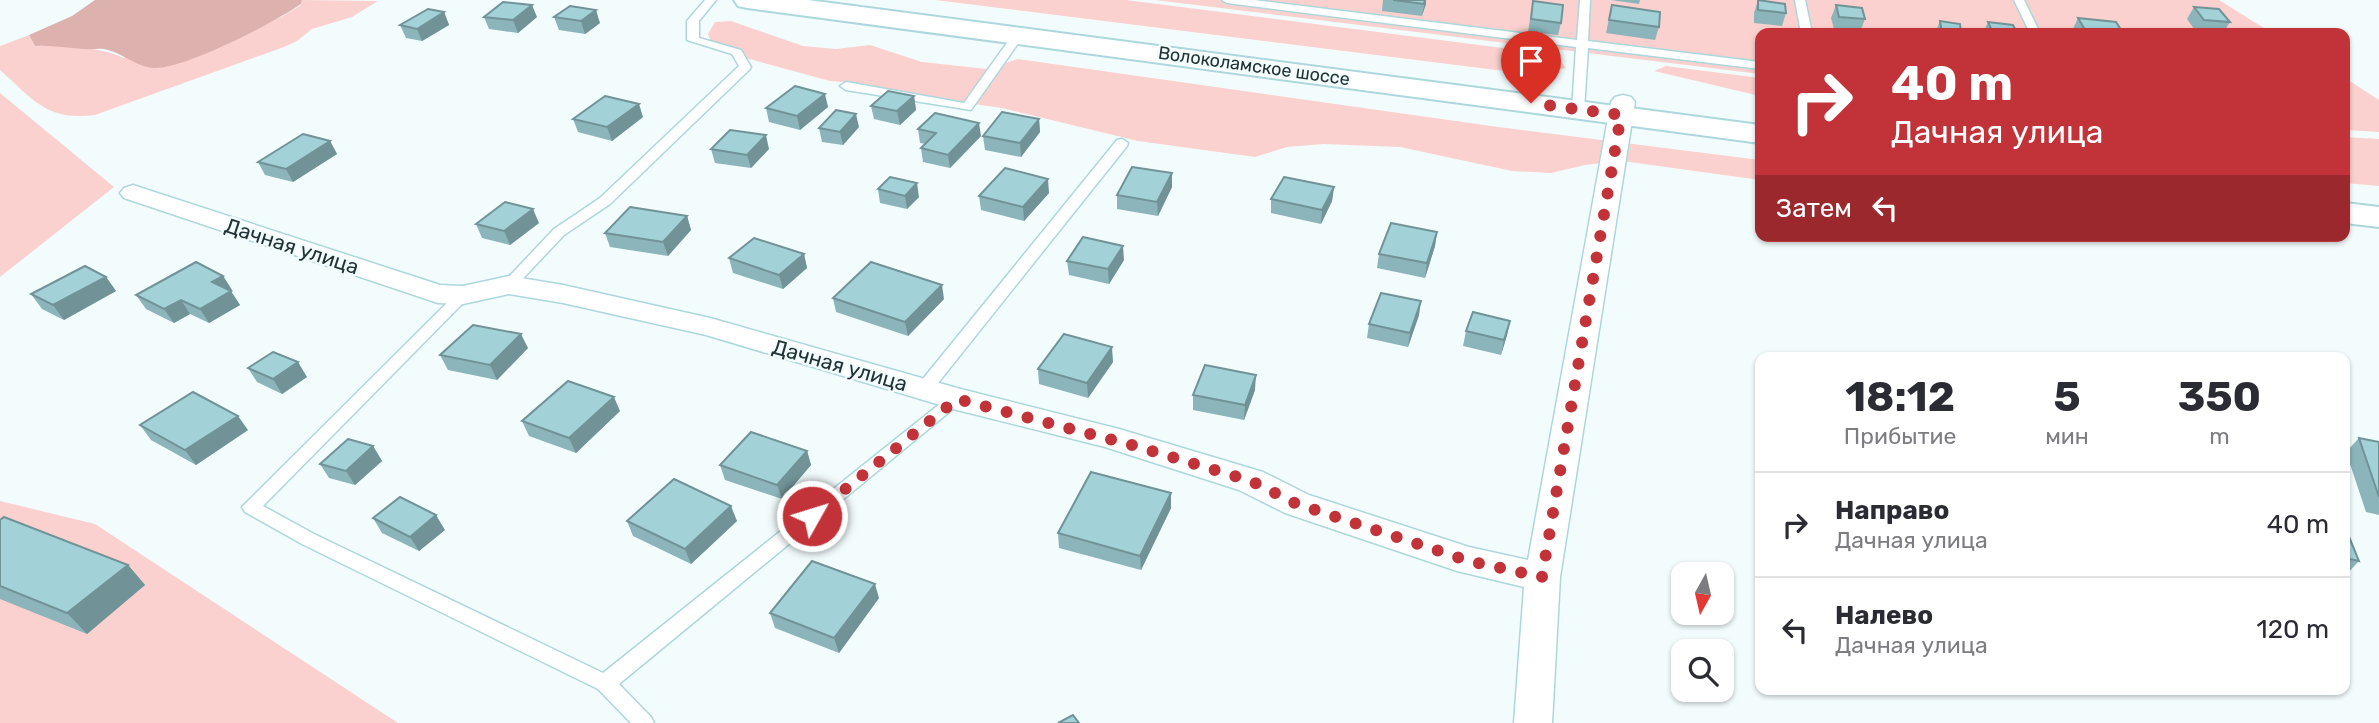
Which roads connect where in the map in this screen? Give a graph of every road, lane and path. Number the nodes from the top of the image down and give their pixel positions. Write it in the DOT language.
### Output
graph roads {
  1 [pos="711,0"];
  2 [pos="747,0"];
  3 [pos="829,0"];
  4 [pos="1227,0"];
  5 [pos="1360,0"];
  6 [pos="1585,0"];
  7 [pos="1800,0"];
  8 [pos="2019,0"];
  9 [pos="1354,15"];
  10 [pos="1806,28"];
  11 [pos="2033,28"];
  12 [pos="1018,35"];
  13 [pos="1582,44"];
  14 [pos="1755,65"];
  15 [pos="846,86"];
  16 [pos="1578,103"];
  17 [pos="1622,109"];
  18 [pos="1755,121"];
  19 [pos="1755,133"];
  20 [pos="1122,143"];
  21 [pos="133,193"];
  22 [pos="2350,199"];
  23 [pos="2379,202"];
  24 [pos="2350,214"];
  25 [pos="2379,218"];
  26 [pos="509,285"];
  27 [pos="463,295"];
  28 [pos="924,389"];
  29 [pos="957,399"];
  30 [pos="1542,577"];
  31 [pos="605,683"];
  32 [pos="644,723"];
  33 [pos="1533,723"];
  1 -- 26 [label="lane"];
  2 -- 12 [label="main road, Волоколамское шоссе"];
  3 -- 16 [label="main road, Волоколамское шоссе"];
  4 -- 9 [label="lane"];
  5 -- 9 [label="lane"];
  6 -- 13 [label="lane"];
  7 -- 10 [label="lane"];
  8 -- 11 [label="lane"];
  9 -- 13 [label="lane"];
  12 -- 15 [label="lane"];
  12 -- 16 [label="main road, Волоколамское шоссе"];
  13 -- 14 [label="lane"];
  13 -- 16 [label="lane"];
  16 -- 17 [label="main road, Волоколамское шоссе"];
  17 -- 18 [label="main road, Волоколамское шоссе"];
  17 -- 19 [label="main road, Волоколамское шоссе"];
  17 -- 30 [label="street"];
  20 -- 28 [label="lane"];
  21 -- 27 [label="street, Дачная улица"];
  22 -- 23 [label="main road"];
  24 -- 25 [label="main road"];
  26 -- 27 [label="street, Дачная улица"];
  26 -- 28 [label="street, Дачная улица"];
  27 -- 31 [label="lane"];
  28 -- 29 [label="street, Дачная улица"];
  29 -- 30 [label="street, Дачная улица"];
  29 -- 31 [label="lane"];
  30 -- 33 [label="street"];
  31 -- 32 [label="lane"];
}
